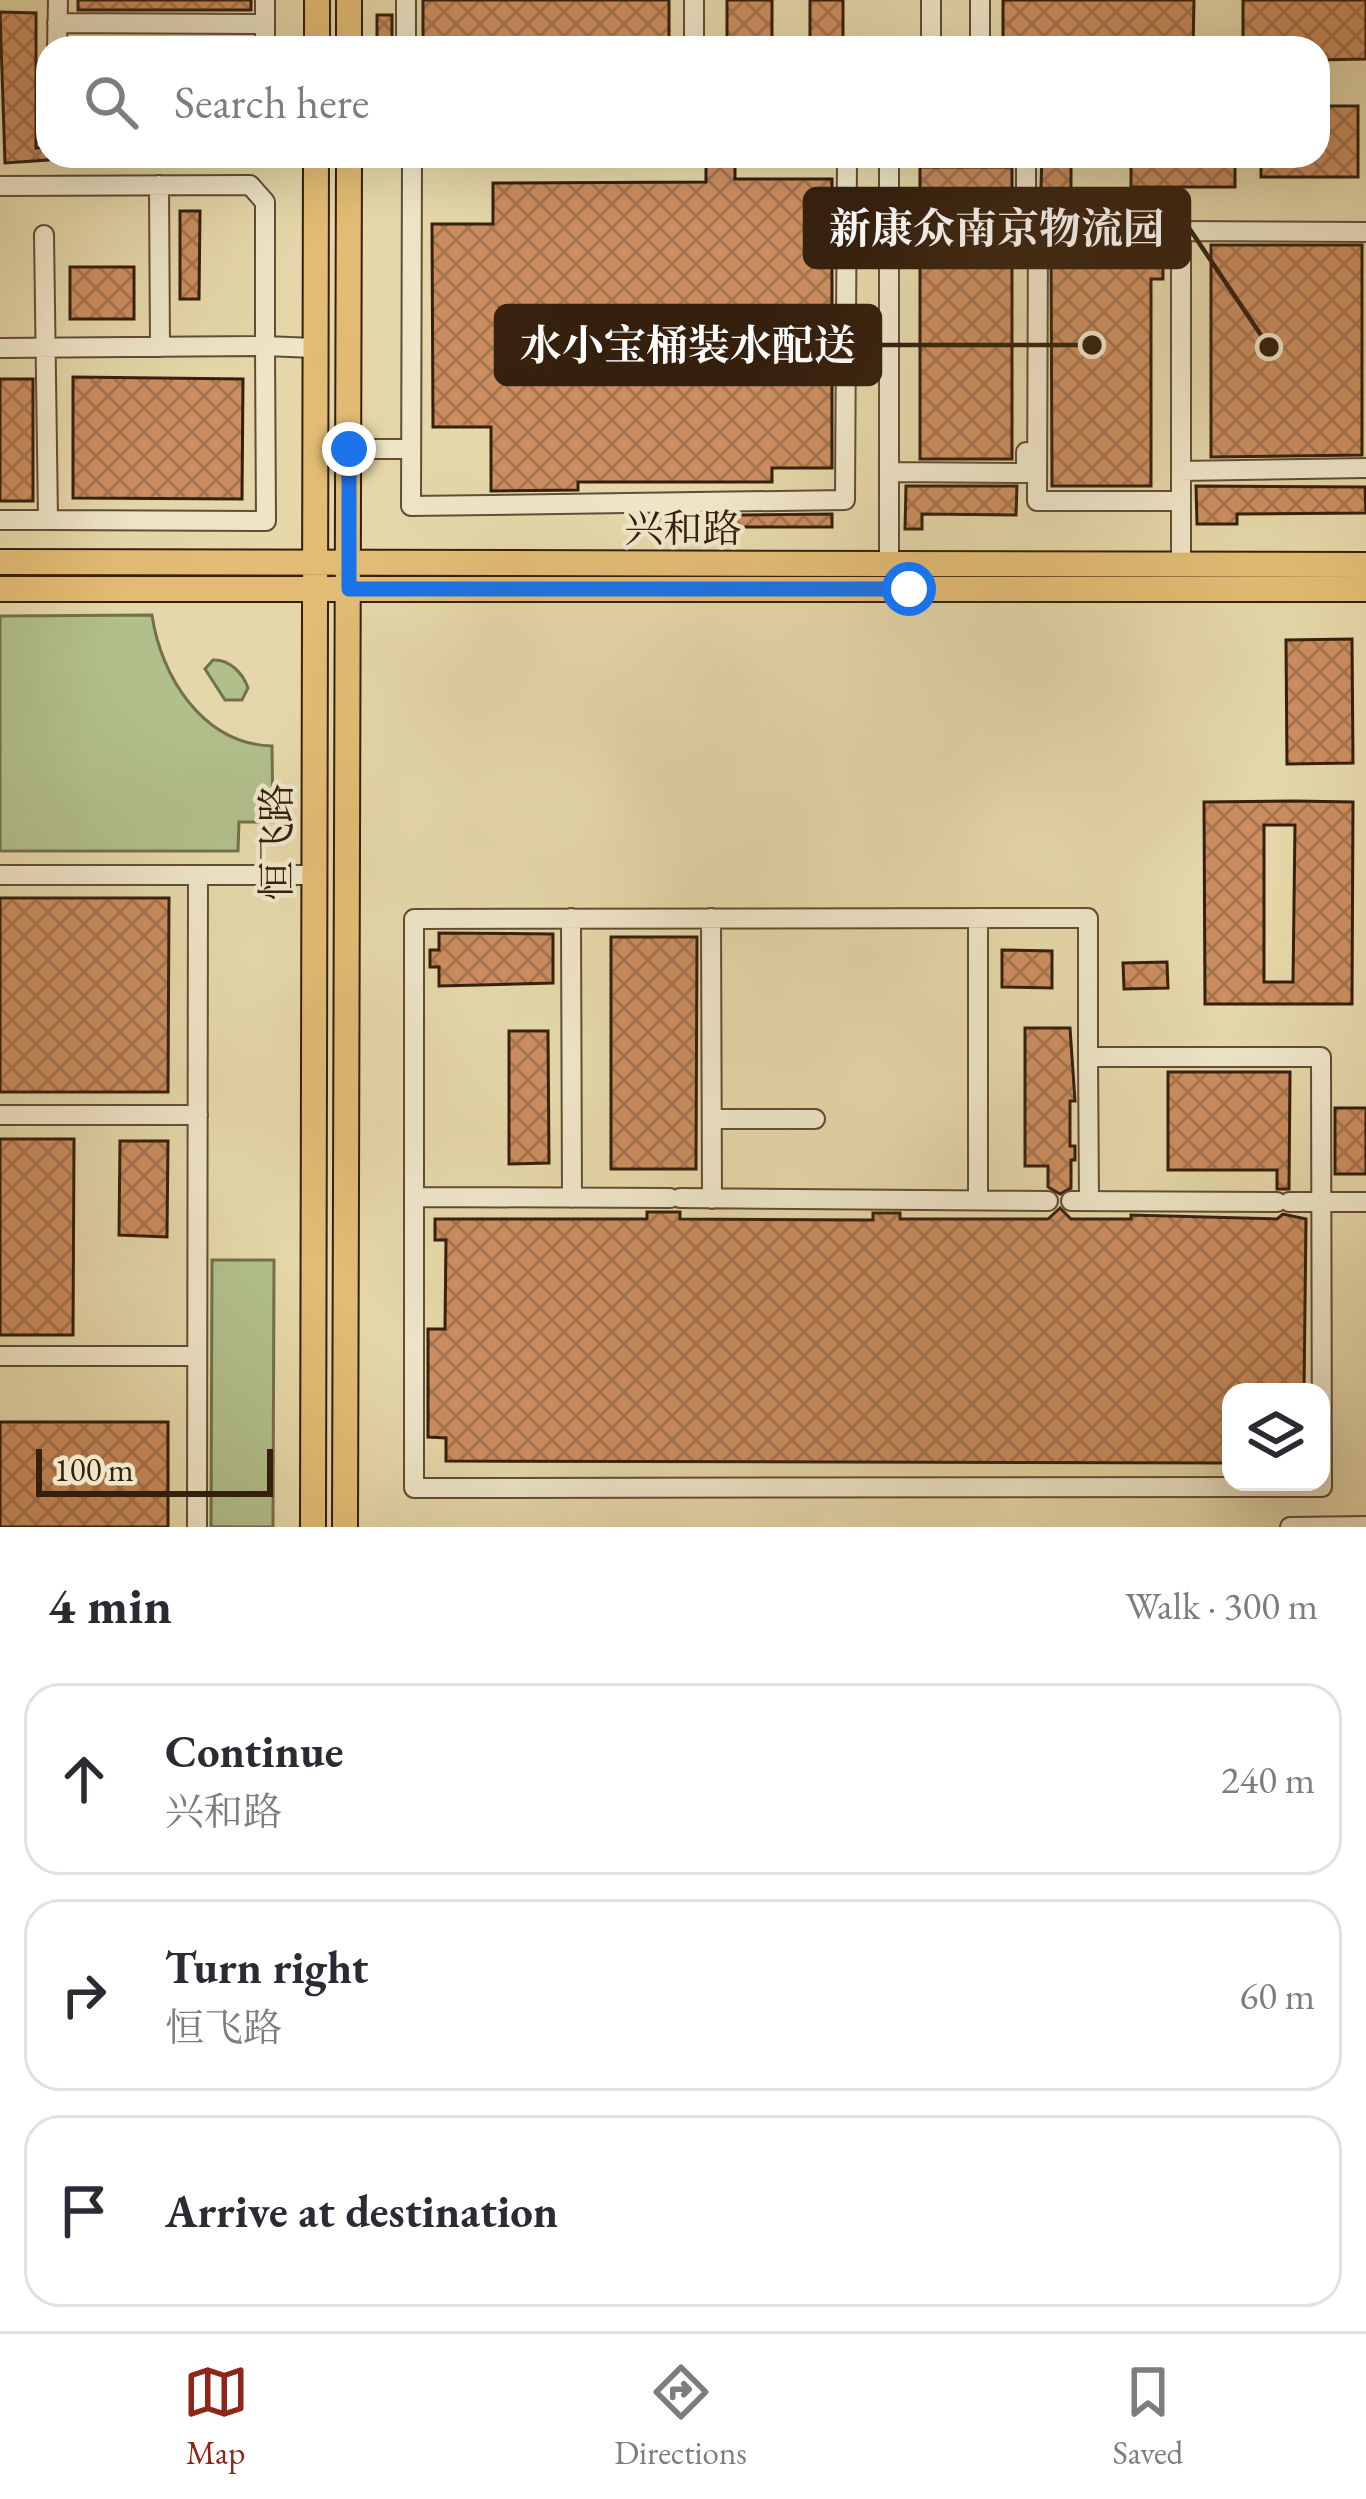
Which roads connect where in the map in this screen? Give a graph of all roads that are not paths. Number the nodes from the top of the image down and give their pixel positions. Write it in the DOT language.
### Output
graph roads {
  1 [pos="58,0"];
  2 [pos="266,0"];
  3 [pos="317,0"];
  4 [pos="349,0"];
  5 [pos="406,0"];
  6 [pos="694,0"];
  7 [pos="931,0"];
  8 [pos="980,0"];
  9 [pos="57,23"];
  10 [pos="266,24"];
  11 [pos="57,36"];
  12 [pos="266,36"];
  13 [pos="317,36"];
  14 [pos="349,36"];
  15 [pos="406,36"];
  16 [pos="694,36"];
  17 [pos="931,36"];
  18 [pos="980,36"];
  19 [pos="316,168"];
  20 [pos="349,168"];
  21 [pos="412,168"];
  22 [pos="847,168"];
  23 [pos="889,168"];
  24 [pos="1026,168"];
  25 [pos="159,185"];
  26 [pos="0,186"];
  27 [pos="1181,231"];
  28 [pos="1366,232"];
  29 [pos="44,235"];
  30 [pos="265,346"];
  31 [pos="45,347"];
  32 [pos="160,347"];
  33 [pos="0,348"];
  34 [pos="314,348"];
  35 [pos="349,449"];
  36 [pos="411,449"];
  37 [pos="1366,468"];
  38 [pos="1181,471"];
  39 [pos="889,472"];
  40 [pos="1181,501"];
  41 [pos="0,520"];
  42 [pos="47,520"];
  43 [pos="0,562"];
  44 [pos="889,564"];
  45 [pos="1181,565"];
  46 [pos="1366,565"];
  47 [pos="312,576"];
  48 [pos="349,576"];
  49 [pos="0,589"];
  50 [pos="1366,589"];
  51 [pos="312,874"];
  52 [pos="0,875"];
  53 [pos="198,875"];
  54 [pos="571,918"];
  55 [pos="711,918"];
  56 [pos="978,918"];
  57 [pos="1088,1057"];
  58 [pos="0,1115"];
  59 [pos="198,1115"];
  60 [pos="712,1119"];
  61 [pos="814,1119"];
  62 [pos="414,1197"];
  63 [pos="572,1198"];
  64 [pos="712,1199"];
  65 [pos="978,1200"];
  66 [pos="1048,1201"];
  67 [pos="1322,1202"];
  68 [pos="1366,1202"];
  69 [pos="197,1355"];
  70 [pos="0,1356"];
  71 [pos="1366,1526"];
  72 [pos="197,1527"];
  73 [pos="313,1527"];
  74 [pos="345,1527"];
  75 [pos="1290,1527"];
  1 -- 9 [label="street"];
  2 -- 10 [label="street"];
  3 -- 13 [label="main road"];
  4 -- 14 [label="main road"];
  5 -- 15 [label="street"];
  6 -- 16 [label="street"];
  7 -- 17 [label="street"];
  8 -- 18 [label="street"];
  9 -- 10 [label="street"];
  9 -- 11 [label="street"];
  10 -- 12 [label="street"];
  19 -- 34 [label="main road, 恒飞路"];
  20 -- 35 [label="main road, 恒飞路"];
  21 -- 36 [label="street"];
  22 -- 36 [label="street"];
  23 -- 39 [label="street"];
  24 -- 39 [label="street"];
  25 -- 26 [label="street"];
  25 -- 30 [label="street"];
  25 -- 32 [label="street"];
  27 -- 28 [label="street"];
  27 -- 38 [label="street"];
  27 -- 40 [label="street"];
  29 -- 31 [label="street"];
  30 -- 32 [label="street"];
  30 -- 34 [label="street"];
  30 -- 42 [label="street"];
  31 -- 32 [label="street"];
  31 -- 33 [label="street"];
  31 -- 42 [label="street"];
  34 -- 47 [label="main road, 恒飞路"];
  35 -- 36 [label="street"];
  35 -- 48 [label="main road, 恒飞路"];
  37 -- 38 [label="street"];
  38 -- 40 [label="street"];
  39 -- 44 [label="street"];
  40 -- 45 [label="street"];
  41 -- 42 [label="street"];
  43 -- 47 [label="main road, 兴和路"];
  44 -- 45 [label="main road, 兴和路"];
  44 -- 48 [label="main road, 兴和路"];
  45 -- 46 [label="main road, 兴和路"];
  47 -- 48 [label="main road, 兴和路"];
  47 -- 49 [label="main road, 兴和路"];
  47 -- 51 [label="main road, 恒飞路"];
  48 -- 50 [label="main road, 兴和路"];
  48 -- 74 [label="main road, 恒飞路"];
  51 -- 53 [label="street"];
  51 -- 73 [label="main road, 恒飞路"];
  52 -- 53 [label="street"];
  53 -- 59 [label="street"];
  54 -- 55 [label="street"];
  54 -- 62 [label="street"];
  54 -- 63 [label="street"];
  55 -- 56 [label="street"];
  55 -- 60 [label="street"];
  56 -- 57 [label="street"];
  56 -- 65 [label="street"];
  57 -- 67 [label="street"];
  57 -- 67 [label="street"];
  58 -- 59 [label="street"];
  59 -- 69 [label="street"];
  60 -- 61 [label="street"];
  60 -- 64 [label="street"];
  62 -- 63 [label="street"];
  62 -- 67 [label="street"];
  63 -- 64 [label="street"];
  64 -- 65 [label="street"];
  65 -- 66 [label="street"];
  67 -- 68 [label="street"];
  69 -- 70 [label="street"];
  69 -- 72 [label="street"];
  71 -- 75 [label="street"];
}
